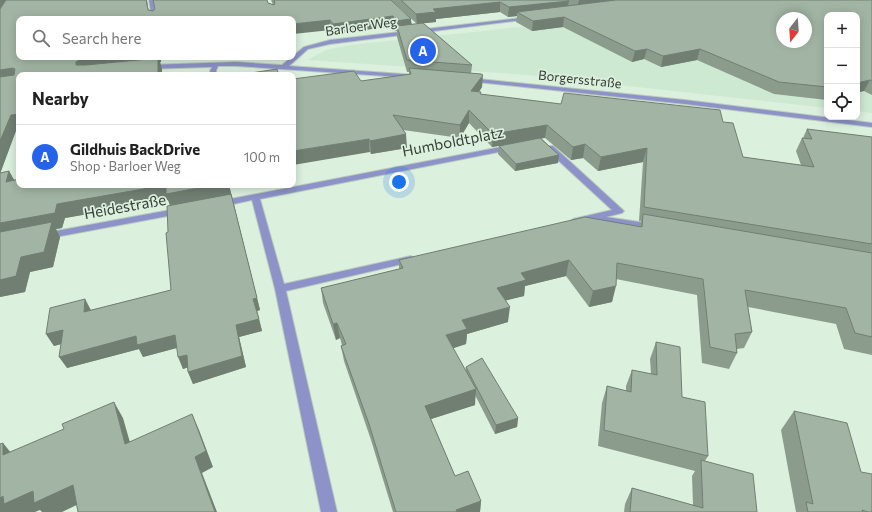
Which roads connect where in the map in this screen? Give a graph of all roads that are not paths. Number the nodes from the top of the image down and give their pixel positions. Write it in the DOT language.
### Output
graph roads {
  1 [pos="152,0"];
  2 [pos="158,0"];
  3 [pos="154,16"];
  4 [pos="532,17"];
  5 [pos="413,26"];
  6 [pos="418,30"];
  7 [pos="296,56"];
  8 [pos="155,60"];
  9 [pos="292,60"];
  10 [pos="216,64"];
  11 [pos="152,66"];
  12 [pos="284,67"];
  13 [pos="137,68"];
  14 [pos="213,72"];
  15 [pos="425,76"];
  16 [pos="464,80"];
  17 [pos="872,125"];
  18 [pos="542,141"];
  19 [pos="519,146"];
  20 [pos="255,197"];
  21 [pos="209,206"];
  22 [pos="193,209"];
  23 [pos="592,217"];
  24 [pos="569,222"];
  25 [pos="662,229"];
  26 [pos="39,237"];
  27 [pos="420,257"];
  28 [pos="280,289"];
  29 [pos="329,512"];
  1 -- 2 [label="street"];
  1 -- 3 [label="street"];
  4 -- 6 [label="street, Barloer Weg"];
  5 -- 6 [label="street"];
  6 -- 7 [label="street, Barloer Weg"];
  8 -- 11 [label="street"];
  9 -- 12 [label="street, Barloer Weg"];
  10 -- 11 [label="street"];
  10 -- 12 [label="street"];
  10 -- 14 [label="street"];
  11 -- 13 [label="street"];
  12 -- 15 [label="street"];
  16 -- 17 [label="street, Borgersstraße"];
  18 -- 23 [label="street"];
  19 -- 20 [label="street, Humboldtplatz"];
  20 -- 21 [label="street"];
  20 -- 28 [label="street"];
  22 -- 26 [label="street, Heidestraße"];
  23 -- 24 [label="street"];
  23 -- 25 [label="street"];
  27 -- 28 [label="street"];
  28 -- 29 [label="street"];
}
